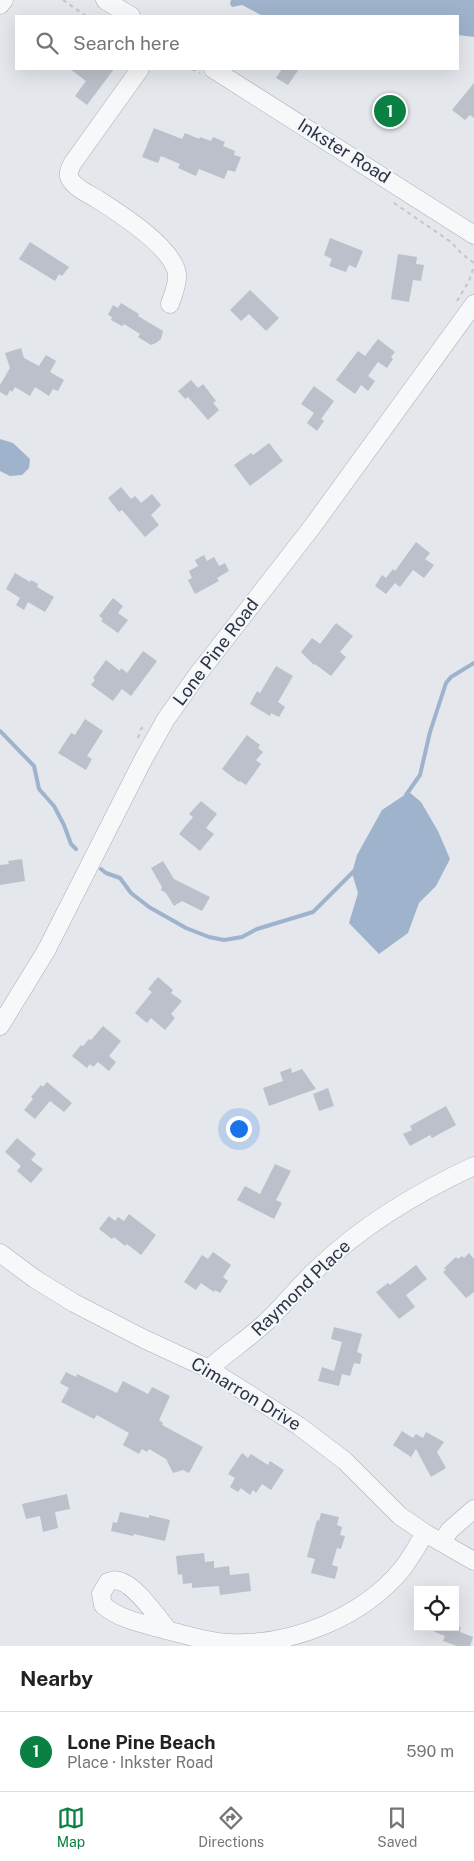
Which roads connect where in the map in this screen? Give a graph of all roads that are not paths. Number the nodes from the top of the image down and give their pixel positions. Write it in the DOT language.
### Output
graph roads {
  1 [pos="4,0"];
  2 [pos="105,0"];
  3 [pos="0,5"];
  4 [pos="128,15"];
  5 [pos="139,70"];
  6 [pos="216,70"];
  7 [pos="474,235"];
  8 [pos="170,304"];
  9 [pos="474,304"];
  10 [pos="1,1024"];
  11 [pos="474,1166"];
  12 [pos="0,1253"];
  13 [pos="209,1369"];
  14 [pos="474,1509"];
  15 [pos="425,1533"];
  16 [pos="442,1542"];
  17 [pos="474,1561"];
  18 [pos="168,1630"];
  1 -- 3 [label="street"];
  2 -- 4 [label="street"];
  5 -- 8 [label="street"];
  6 -- 7 [label="street, Inkster Road"];
  9 -- 10 [label="street, Lone Pine Road"];
  11 -- 13 [label="street, Raymond Place"];
  12 -- 13 [label="street, Cimarron Drive"];
  13 -- 15 [label="street, Cimarron Drive"];
  14 -- 16 [label="street"];
  15 -- 16 [label="street, Cimarron Drive"];
  15 -- 18 [label="street"];
  16 -- 17 [label="street, Cimarron Drive"];
}
